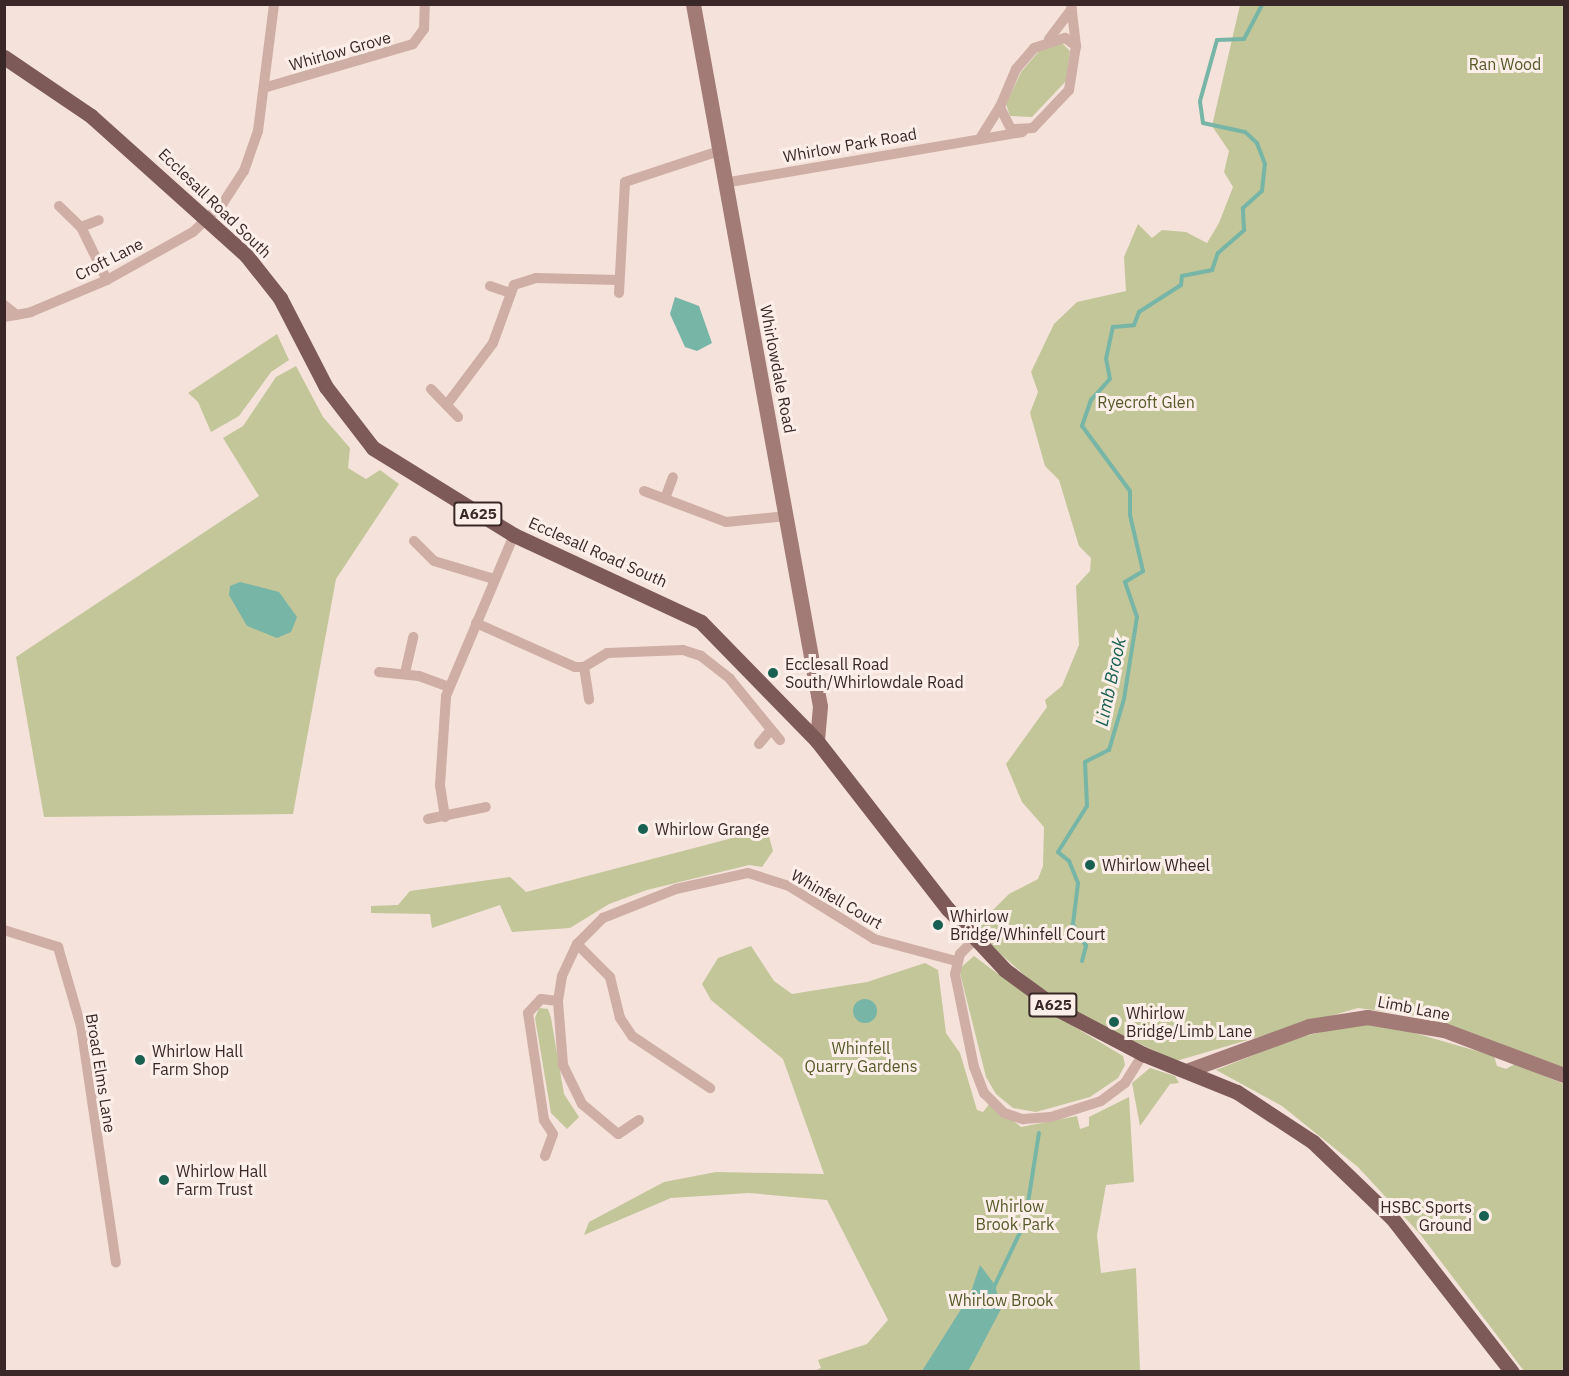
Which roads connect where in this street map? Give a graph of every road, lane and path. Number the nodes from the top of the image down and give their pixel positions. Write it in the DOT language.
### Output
graph roads {
  1 [pos="274,4"];
  2 [pos="425,4"];
  3 [pos="693,4"];
  4 [pos="1072,7"];
  5 [pos="1049,39"];
  6 [pos="1076,46"];
  7 [pos="4,57"];
  8 [pos="267,87"];
  9 [pos="1000,107"];
  10 [pos="1023,132"];
  11 [pos="981,137"];
  12 [pos="719,151"];
  13 [pos="724,183"];
  14 [pos="59,206"];
  15 [pos="208,218"];
  16 [pos="99,220"];
  17 [pos="81,227"];
  18 [pos="107,280"];
  19 [pos="619,280"];
  20 [pos="490,286"];
  21 [pos="507,292"];
  22 [pos="619,293"];
  23 [pos="4,305"];
  24 [pos="17,315"];
  25 [pos="4,317"];
  26 [pos="431,389"];
  27 [pos="448,403"];
  28 [pos="458,417"];
  29 [pos="673,477"];
  30 [pos="644,491"];
  31 [pos="666,496"];
  32 [pos="787,516"];
  33 [pos="514,535"];
  34 [pos="414,541"];
  35 [pos="495,579"];
  36 [pos="476,623"];
  37 [pos="413,637"];
  38 [pos="584,667"];
  39 [pos="379,672"];
  40 [pos="405,673"];
  41 [pos="449,687"];
  42 [pos="589,700"];
  43 [pos="769,732"];
  44 [pos="780,740"];
  45 [pos="817,741"];
  46 [pos="759,744"];
  47 [pos="486,807"];
  48 [pos="445,817"];
  49 [pos="428,819"];
  50 [pos="4,930"];
  51 [pos="974,940"];
  52 [pos="577,944"];
  53 [pos="956,961"];
  54 [pos="558,1001"];
  55 [pos="1143,1054"];
  56 [pos="1186,1071"];
  57 [pos="1564,1075"];
  58 [pos="710,1088"];
  59 [pos="639,1120"];
  60 [pos="545,1156"];
  61 [pos="116,1262"];
  62 [pos="1512,1371"];
  1 -- 8 [label="street, Croft Lane"];
  2 -- 8 [label="street, Whirlow Grove"];
  3 -- 12 [label="main road, Whirlowdale Road"];
  4 -- 5 [label="street, Whirlow Park Road"];
  4 -- 6 [label="street, Whirlow Park Road"];
  5 -- 6 [label="street"];
  5 -- 9 [label="street, Whirlow Park Road"];
  6 -- 10 [label="street, Whirlow Park Road"];
  7 -- 15 [label="main road, Ecclesall Road South / A625"];
  8 -- 15 [label="street, Croft Lane"];
  9 -- 10 [label="street"];
  9 -- 11 [label="street, Whirlow Park Road"];
  10 -- 11 [label="street, Whirlow Park Road"];
  11 -- 13 [label="street, Whirlow Park Road"];
  12 -- 13 [label="main road, Whirlowdale Road"];
  12 -- 19 [label="street"];
  13 -- 32 [label="main road, Whirlowdale Road"];
  14 -- 17 [label="street"];
  15 -- 18 [label="street, Croft Lane"];
  15 -- 33 [label="main road, Ecclesall Road South / A625"];
  16 -- 17 [label="street"];
  17 -- 18 [label="street"];
  18 -- 24 [label="street, Croft Lane"];
  19 -- 21 [label="street"];
  19 -- 22 [label="street"];
  20 -- 21 [label="street"];
  21 -- 27 [label="street"];
  23 -- 24 [label="street"];
  24 -- 25 [label="street, Croft Lane"];
  26 -- 27 [label="street"];
  27 -- 28 [label="street"];
  29 -- 31 [label="street"];
  30 -- 31 [label="street"];
  31 -- 32 [label="street"];
  32 -- 45 [label="main road, Whirlowdale Road"];
  33 -- 35 [label="street"];
  33 -- 45 [label="main road, Ecclesall Road South / A625"];
  34 -- 35 [label="street"];
  35 -- 36 [label="street"];
  36 -- 38 [label="street"];
  36 -- 41 [label="street"];
  37 -- 40 [label="street"];
  38 -- 42 [label="street"];
  38 -- 43 [label="street"];
  39 -- 40 [label="street"];
  40 -- 41 [label="street"];
  41 -- 48 [label="street"];
  43 -- 44 [label="street"];
  43 -- 46 [label="street"];
  45 -- 51 [label="main road, Ecclesall Road South / A625"];
  47 -- 48 [label="street"];
  48 -- 49 [label="street"];
  50 -- 61 [label="street, Broad Elms Lane"];
  51 -- 53 [label="street"];
  51 -- 55 [label="main road, Ecclesall Road South / A625"];
  52 -- 53 [label="street, Whinfell Court"];
  52 -- 54 [label="street, Whinfell Court"];
  52 -- 58 [label="street"];
  53 -- 55 [label="street"];
  54 -- 59 [label="street, Whinfell Court"];
  54 -- 60 [label="street"];
  55 -- 56 [label="main road, Ecclesall Road South / A625"];
  56 -- 57 [label="main road, Limb Lane"];
  56 -- 62 [label="main road, A625"];
}
